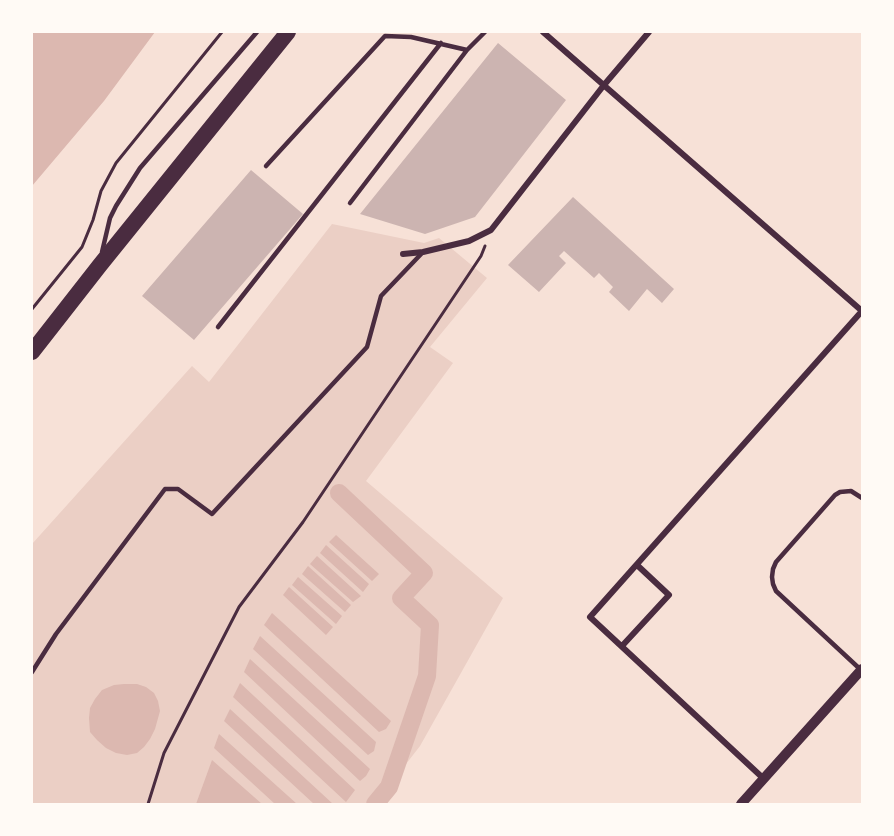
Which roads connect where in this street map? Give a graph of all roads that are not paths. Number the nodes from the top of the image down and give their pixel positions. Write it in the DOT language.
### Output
graph roads {
  1 [pos="257,32"];
  2 [pos="288,32"];
  3 [pos="485,32"];
  4 [pos="543,32"];
  5 [pos="649,32"];
  6 [pos="441,43"];
  7 [pos="466,50"];
  8 [pos="604,85"];
  9 [pos="266,166"];
  10 [pos="350,203"];
  11 [pos="423,252"];
  12 [pos="403,254"];
  13 [pos="100,265"];
  14 [pos="862,311"];
  15 [pos="218,327"];
  16 [pos="32,352"];
  17 [pos="862,498"];
  18 [pos="637,565"];
  19 [pos="622,646"];
  20 [pos="862,669"];
  21 [pos="32,672"];
  22 [pos="764,779"];
  23 [pos="741,804"];
  1 -- 13 [label="lane"];
  2 -- 13 [label="highway"];
  3 -- 7 [label="lane"];
  4 -- 8 [label="street"];
  5 -- 8 [label="street"];
  6 -- 7 [label="lane"];
  6 -- 9 [label="lane"];
  6 -- 15 [label="lane"];
  7 -- 10 [label="lane"];
  8 -- 11 [label="street"];
  8 -- 14 [label="street"];
  11 -- 12 [label="street"];
  11 -- 21 [label="lane"];
  13 -- 16 [label="highway"];
  14 -- 18 [label="street"];
  17 -- 20 [label="lane"];
  18 -- 19 [label="street"];
  18 -- 19 [label="street"];
  19 -- 22 [label="street"];
  20 -- 22 [label="street"];
  22 -- 23 [label="street"];
}
